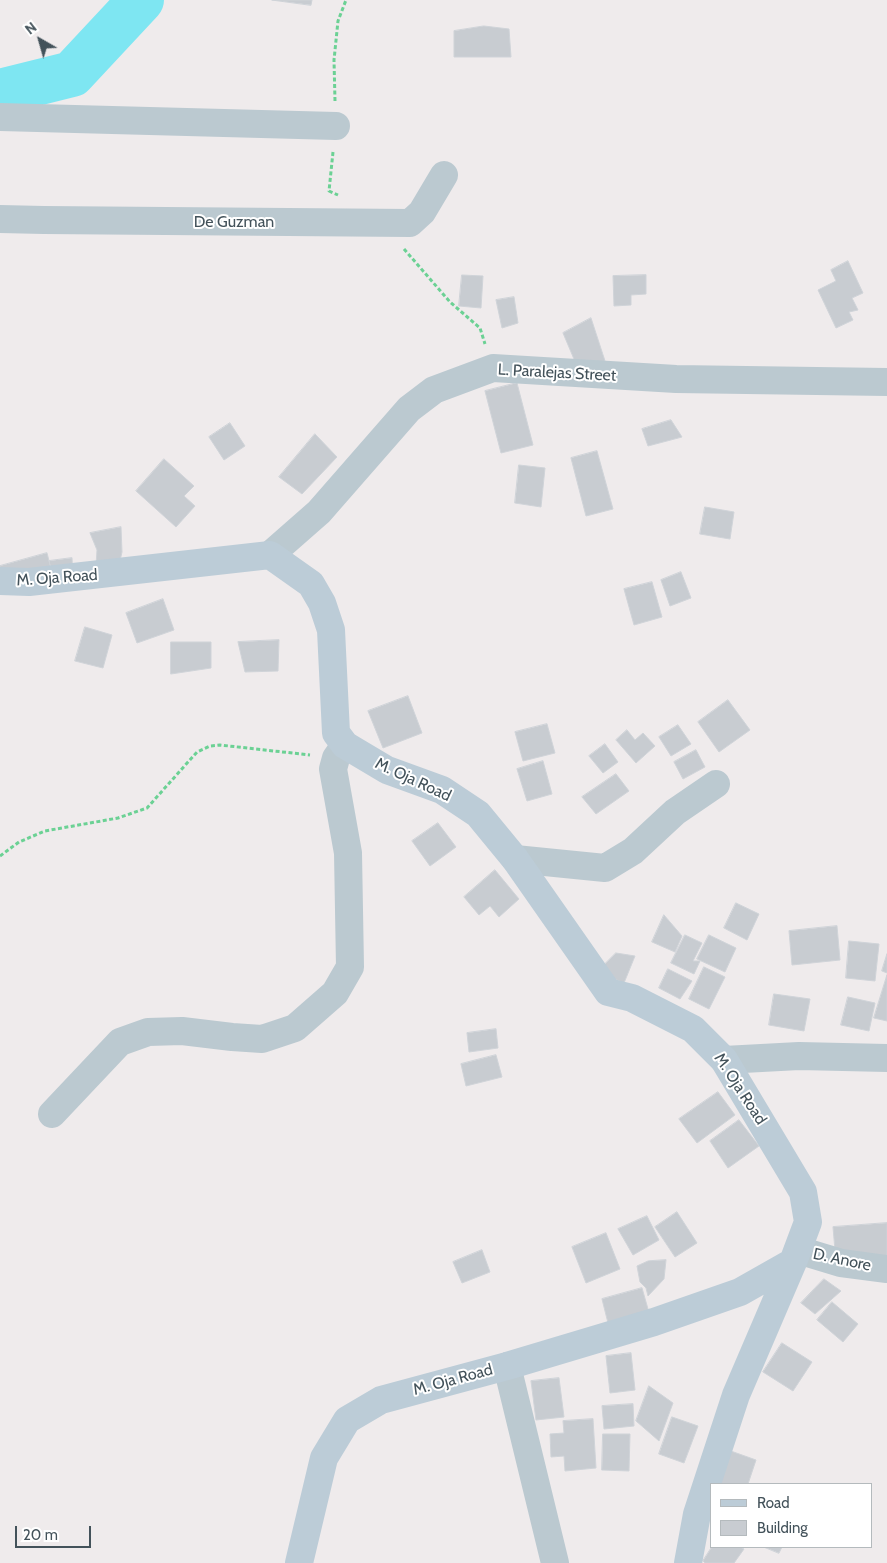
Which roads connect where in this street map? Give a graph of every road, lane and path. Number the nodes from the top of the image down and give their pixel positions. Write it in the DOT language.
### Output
graph roads {
  1 [pos="0,117"];
  2 [pos="336,126"];
  3 [pos="444,175"];
  4 [pos="0,219"];
  5 [pos="887,382"];
  6 [pos="270,555"];
  7 [pos="0,582"];
  8 [pos="345,745"];
  9 [pos="716,784"];
  10 [pos="0,856"];
  11 [pos="514,860"];
  12 [pos="887,1058"];
  13 [pos="724,1060"];
  14 [pos="52,1114"];
  15 [pos="796,1256"];
  16 [pos="887,1269"];
  17 [pos="507,1366"];
  18 [pos="299,1563"];
  19 [pos="555,1563"];
  20 [pos="688,1563"];
  1 -- 2 [label="street"];
  3 -- 4 [label="street, De Guzman"];
  5 -- 6 [label="street, L. Paralejas Street"];
  6 -- 7 [label="street, M. Oja Road"];
  6 -- 8 [label="street"];
  8 -- 10 [label="path"];
  8 -- 11 [label="street, M. Oja Road"];
  8 -- 14 [label="street"];
  9 -- 11 [label="street"];
  11 -- 13 [label="street, M. Oja Road"];
  12 -- 13 [label="street"];
  13 -- 15 [label="street, M. Oja Road"];
  15 -- 16 [label="street, D. Anore"];
  15 -- 17 [label="street, M. Oja Road"];
  15 -- 20 [label="street"];
  17 -- 18 [label="street, M. Oja Road"];
  17 -- 19 [label="street"];
}
